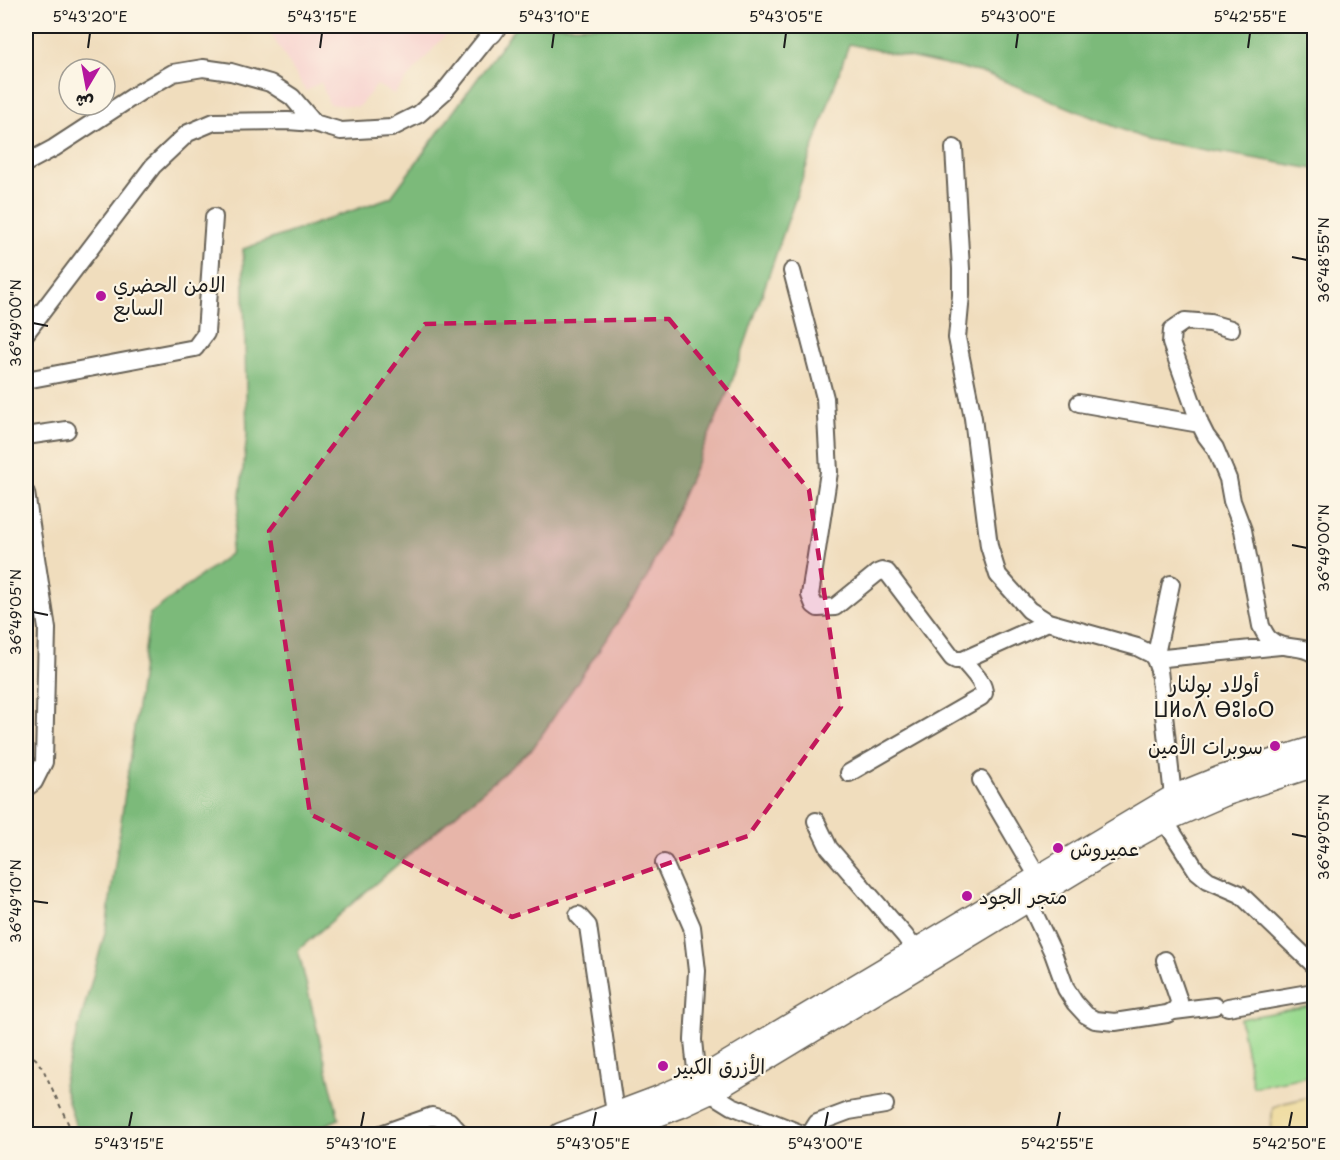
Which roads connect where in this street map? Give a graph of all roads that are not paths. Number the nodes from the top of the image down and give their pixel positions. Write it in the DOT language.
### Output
graph roads {
  1 [pos="490,28"];
  2 [pos="314,123"];
  3 [pos="954,148"];
  4 [pos="26,163"];
  5 [pos="214,217"];
  6 [pos="792,271"];
  7 [pos="1231,329"];
  8 [pos="26,333"];
  9 [pos="26,380"];
  10 [pos="1079,403"];
  11 [pos="1200,424"];
  12 [pos="67,430"];
  13 [pos="26,436"];
  14 [pos="26,493"];
  15 [pos="1171,584"];
  16 [pos="1048,622"];
  17 [pos="1280,646"];
  18 [pos="1314,654"];
  19 [pos="1155,659"];
  20 [pos="963,660"];
  21 [pos="1314,747"];
  22 [pos="1314,766"];
  23 [pos="849,773"];
  24 [pos="981,780"];
  25 [pos="26,788"];
  26 [pos="1173,796"];
  27 [pos="816,821"];
  28 [pos="1165,821"];
  29 [pos="664,863"];
  30 [pos="1038,877"];
  31 [pos="1028,900"];
  32 [pos="578,915"];
  33 [pos="915,950"];
  34 [pos="1165,960"];
  35 [pos="1314,965"];
  36 [pos="1314,992"];
  37 [pos="1174,1011"];
  38 [pos="704,1086"];
  39 [pos="885,1105"];
  40 [pos="615,1113"];
  41 [pos="381,1134"];
  42 [pos="461,1134"];
  43 [pos="560,1134"];
  44 [pos="609,1134"];
  45 [pos="802,1134"];
  46 [pos="810,1134"];
  1 -- 2 [label="street"];
  2 -- 4 [label="street"];
  2 -- 8 [label="street"];
  3 -- 16 [label="street"];
  5 -- 9 [label="street"];
  6 -- 20 [label="street"];
  7 -- 11 [label="street"];
  10 -- 11 [label="street"];
  11 -- 17 [label="street"];
  12 -- 13 [label="street"];
  14 -- 25 [label="street"];
  15 -- 19 [label="street"];
  16 -- 19 [label="street"];
  16 -- 20 [label="street"];
  17 -- 18 [label="street"];
  17 -- 19 [label="street"];
  19 -- 26 [label="street"];
  20 -- 23 [label="street"];
  21 -- 26 [label="main road"];
  22 -- 28 [label="main road"];
  24 -- 30 [label="street"];
  26 -- 30 [label="main road"];
  27 -- 33 [label="street"];
  28 -- 31 [label="main road"];
  28 -- 35 [label="street"];
  29 -- 38 [label="street"];
  30 -- 33 [label="main road"];
  31 -- 37 [label="street"];
  31 -- 38 [label="main road"];
  32 -- 40 [label="street"];
  33 -- 38 [label="main road"];
  34 -- 37 [label="street"];
  36 -- 37 [label="street"];
  38 -- 40 [label="main road"];
  38 -- 44 [label="main road"];
  38 -- 45 [label="street"];
  39 -- 46 [label="street"];
  40 -- 43 [label="main road"];
  41 -- 42 [label="street"];
}
